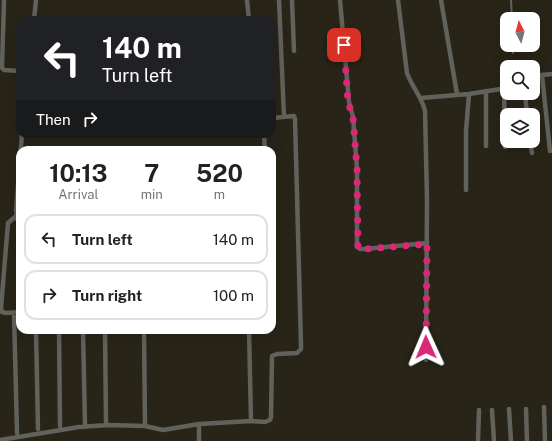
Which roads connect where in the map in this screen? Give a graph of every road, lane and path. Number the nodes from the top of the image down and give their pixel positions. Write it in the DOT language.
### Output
graph roads {
  1 [pos="4,0"];
  2 [pos="36,0"];
  3 [pos="248,0"];
  4 [pos="279,0"];
  5 [pos="292,0"];
  6 [pos="340,0"];
  7 [pos="398,0"];
  8 [pos="441,0"];
  9 [pos="511,0"];
  10 [pos="512,12"];
  11 [pos="34,16"];
  12 [pos="249,16"];
  13 [pos="294,52"];
  14 [pos="16,71"];
  15 [pos="552,74"];
  16 [pos="542,75"];
  17 [pos="500,89"];
  18 [pos="486,91"];
  19 [pos="457,94"];
  20 [pos="469,94"];
  21 [pos="421,98"];
  22 [pos="284,117"];
  23 [pos="276,118"];
  24 [pos="486,146"];
  25 [pos="531,148"];
  26 [pos="550,151"];
  27 [pos="532,153"];
  28 [pos="466,190"];
  29 [pos="16,216"];
  30 [pos="427,244"];
  31 [pos="14,312"];
  32 [pos="36,334"];
  33 [pos="59,334"];
  34 [pos="83,334"];
  35 [pos="105,334"];
  36 [pos="144,334"];
  37 [pos="249,334"];
  38 [pos="426,360"];
  39 [pos="544,407"];
  40 [pos="509,409"];
  41 [pos="526,409"];
  42 [pos="479,410"];
  43 [pos="492,410"];
  44 [pos="251,421"];
  45 [pos="106,422"];
  46 [pos="199,424"];
  47 [pos="85,425"];
  48 [pos="60,426"];
  49 [pos="145,426"];
  50 [pos="38,429"];
  51 [pos="17,433"];
  52 [pos="0,440"];
  53 [pos="199,441"];
  54 [pos="478,441"];
  55 [pos="494,441"];
  56 [pos="511,441"];
  57 [pos="527,441"];
  58 [pos="545,441"];
  1 -- 14 [label="street"];
  2 -- 11 [label="street"];
  3 -- 12 [label="street"];
  4 -- 22 [label="street"];
  5 -- 13 [label="street"];
  6 -- 30 [label="street"];
  7 -- 21 [label="street"];
  8 -- 19 [label="street"];
  9 -- 10 [label="lane"];
  15 -- 16 [label="street"];
  16 -- 26 [label="street"];
  17 -- 18 [label="street"];
  18 -- 20 [label="street"];
  18 -- 24 [label="street"];
  19 -- 20 [label="street"];
  19 -- 21 [label="street"];
  20 -- 28 [label="street"];
  21 -- 30 [label="street"];
  22 -- 23 [label="street"];
  22 -- 44 [label="street"];
  25 -- 27 [label="street"];
  29 -- 31 [label="street"];
  30 -- 38 [label="street"];
  31 -- 51 [label="street"];
  32 -- 50 [label="street"];
  33 -- 48 [label="street"];
  34 -- 47 [label="street"];
  35 -- 45 [label="street"];
  36 -- 49 [label="street"];
  37 -- 44 [label="street"];
  39 -- 58 [label="street"];
  40 -- 56 [label="street"];
  41 -- 57 [label="street"];
  42 -- 54 [label="street"];
  43 -- 55 [label="street"];
  44 -- 46 [label="street"];
  46 -- 49 [label="street"];
  46 -- 53 [label="street"];
  49 -- 52 [label="street"];
}
